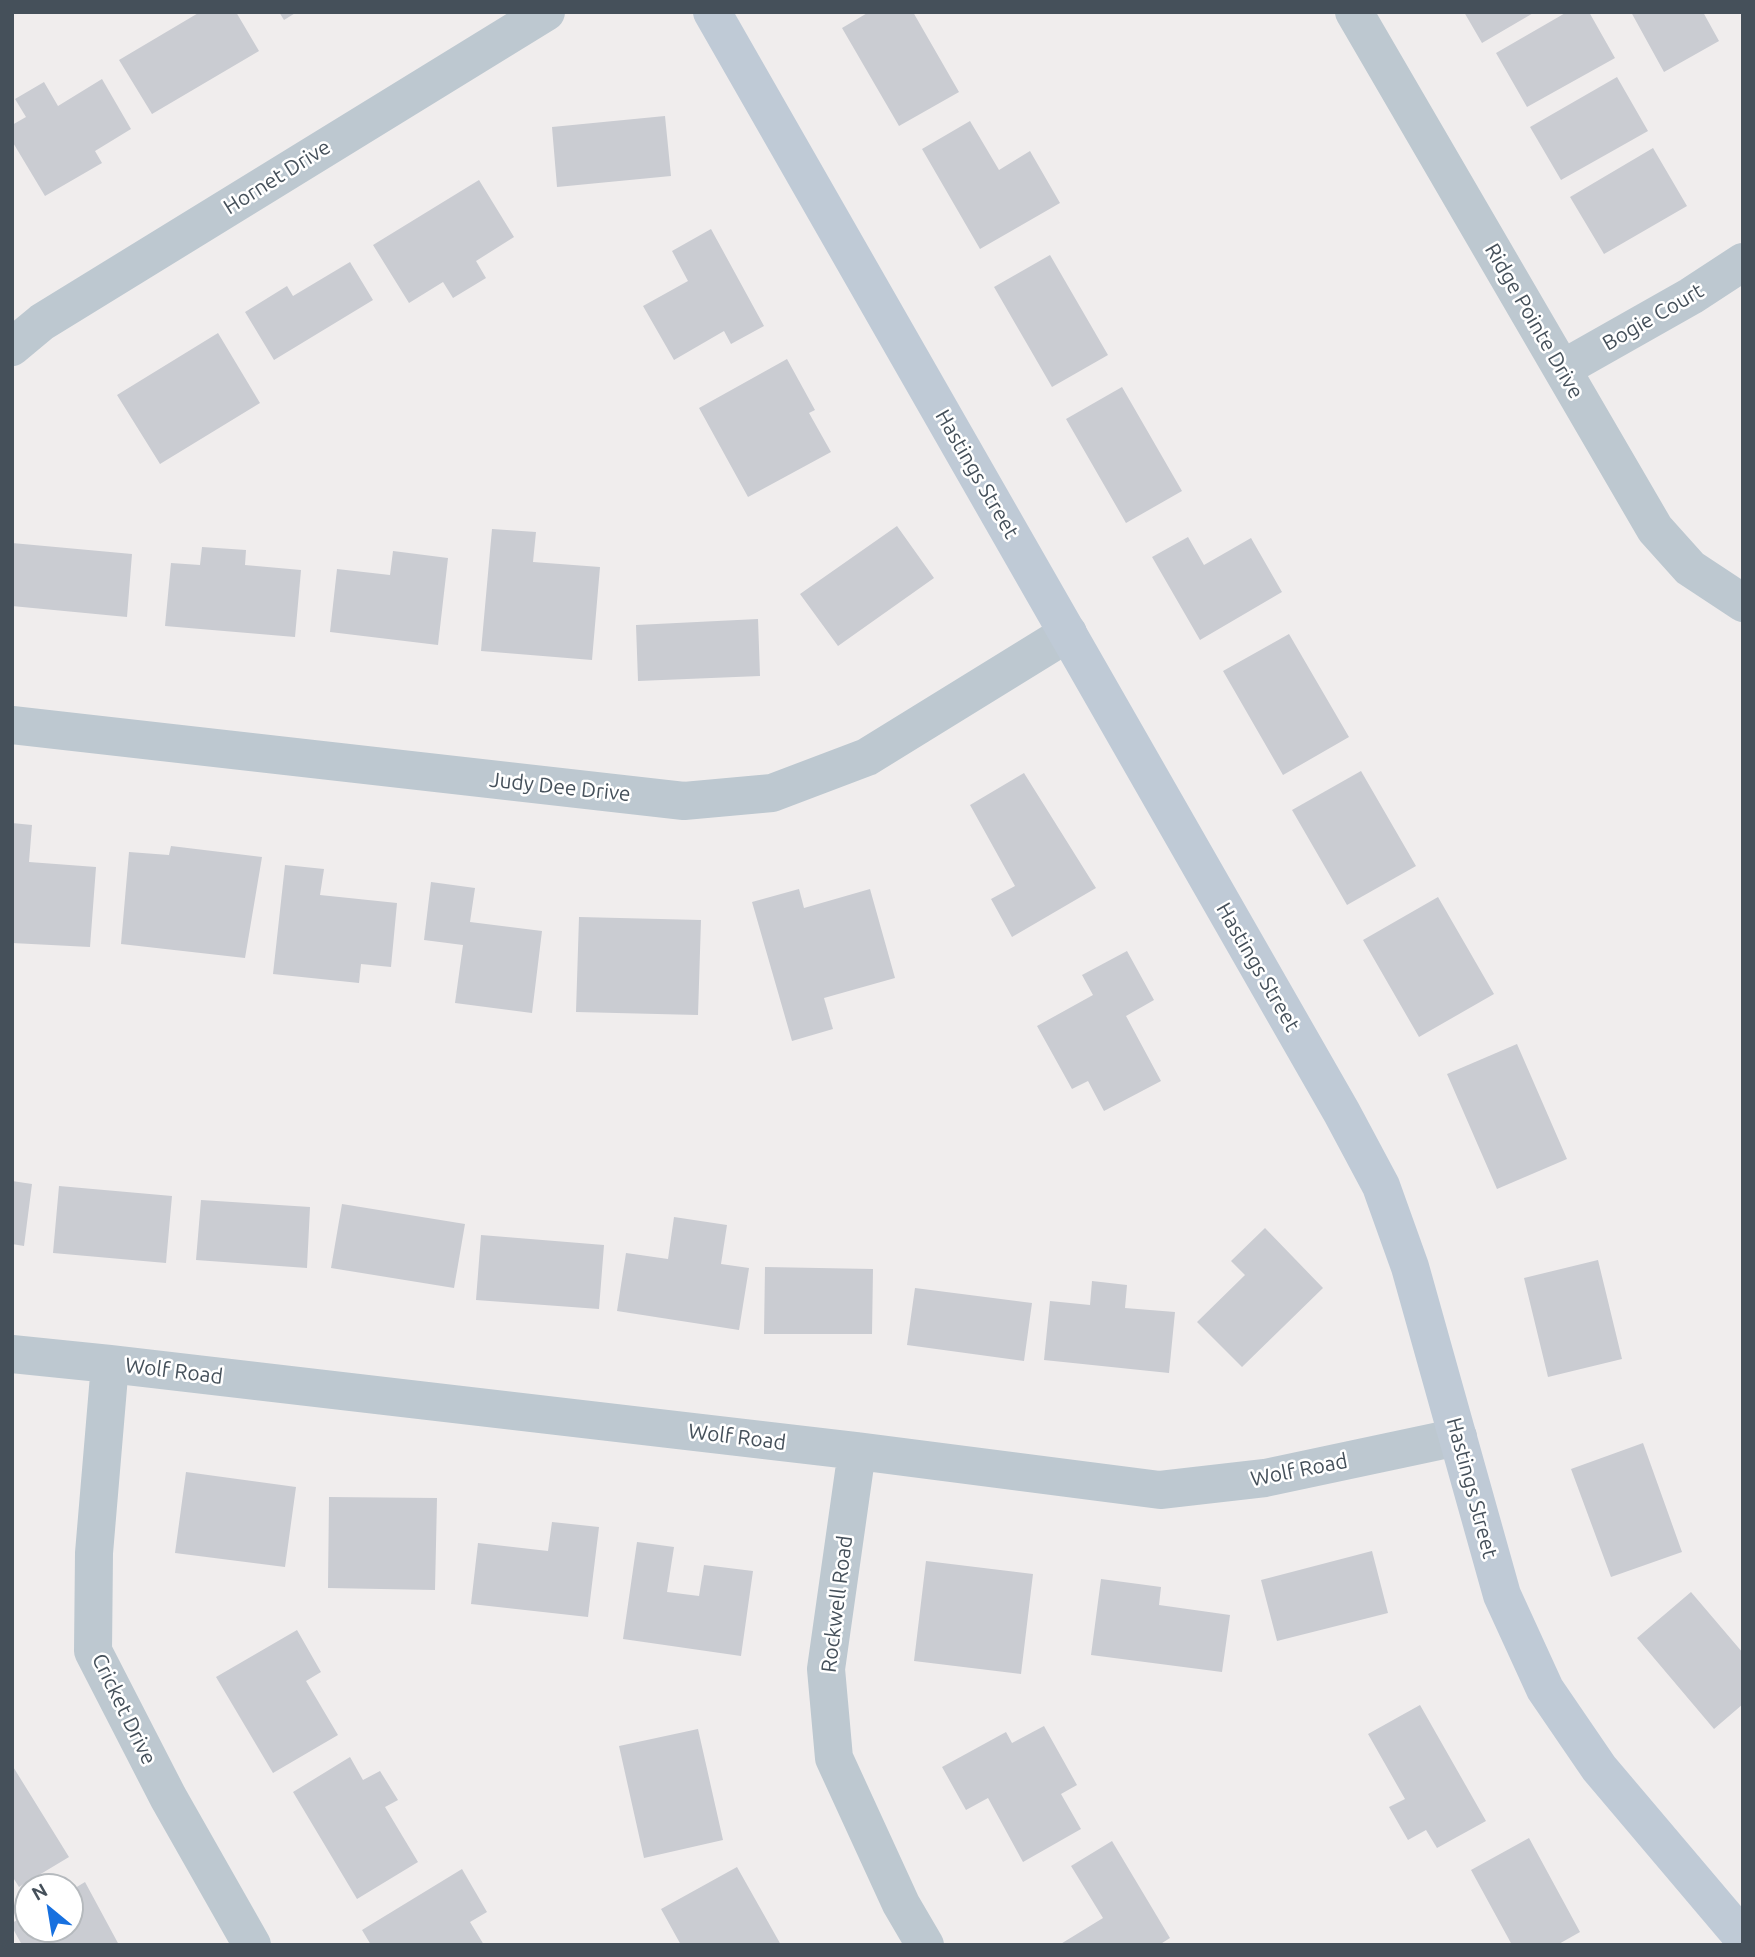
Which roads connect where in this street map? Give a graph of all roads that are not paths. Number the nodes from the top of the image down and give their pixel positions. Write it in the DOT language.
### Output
graph roads {
  1 [pos="546,12"];
  2 [pos="712,12"];
  3 [pos="1354,12"];
  4 [pos="1743,262"];
  5 [pos="12,346"];
  6 [pos="1562,369"];
  7 [pos="1743,603"];
  8 [pos="1068,633"];
  9 [pos="12,725"];
  10 [pos="12,1354"];
  11 [pos="110,1364"];
  12 [pos="1458,1437"];
  13 [pos="856,1451"];
  14 [pos="1743,1938"];
  15 [pos="252,1945"];
  16 [pos="926,1945"];
  1 -- 5 [label="street, Hornet Drive"];
  2 -- 8 [label="street, Hastings Street"];
  3 -- 6 [label="street, Ridge Pointe Drive"];
  4 -- 6 [label="street, Bogie Court"];
  6 -- 7 [label="street, Ridge Pointe Drive"];
  8 -- 9 [label="street, Judy Dee Drive"];
  8 -- 12 [label="street, Hastings Street"];
  10 -- 11 [label="street, Wolf Road"];
  11 -- 13 [label="street, Wolf Road"];
  11 -- 15 [label="street, Cricket Drive"];
  12 -- 13 [label="street, Wolf Road"];
  12 -- 14 [label="street, Hastings Street"];
  13 -- 16 [label="street, Rockwell Road"];
}
